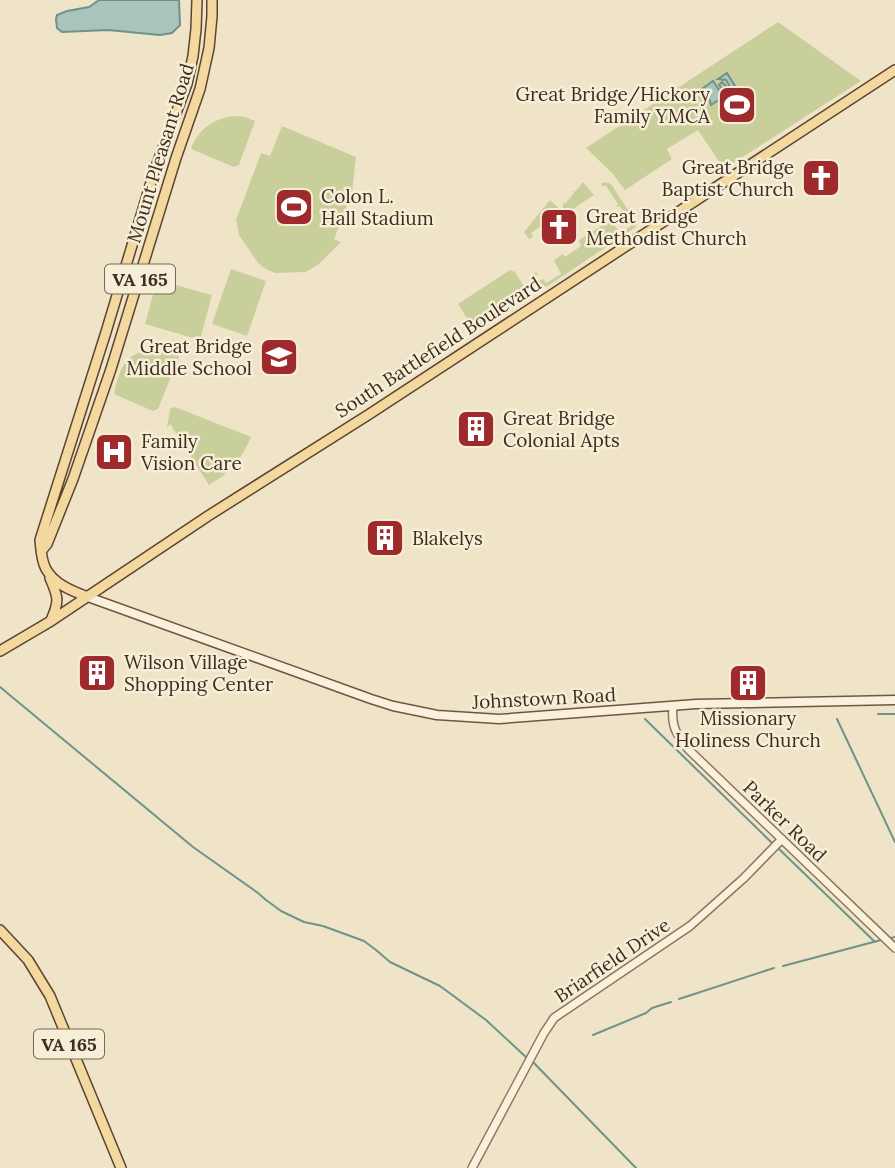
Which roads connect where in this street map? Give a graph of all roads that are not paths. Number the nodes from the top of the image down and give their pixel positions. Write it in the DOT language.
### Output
graph roads {
  1 [pos="197,0"];
  2 [pos="212,0"];
  3 [pos="895,70"];
  4 [pos="64,463"];
  5 [pos="52,531"];
  6 [pos="41,550"];
  7 [pos="46,570"];
  8 [pos="88,597"];
  9 [pos="51,621"];
  10 [pos="0,651"];
  11 [pos="895,700"];
  12 [pos="673,706"];
  13 [pos="782,839"];
  14 [pos="0,930"];
  15 [pos="895,948"];
  16 [pos="121,1168"];
  17 [pos="472,1168"];
  1 -- 4 [label="main road, Mount Pleasant Road / VA 165"];
  2 -- 5 [label="main road, Mount Pleasant Road / VA 165"];
  3 -- 8 [label="main road, South Battlefield Boulevard"];
  4 -- 5 [label="main road"];
  4 -- 6 [label="main road, Mount Pleasant Road / VA 165"];
  5 -- 6 [label="main road, Mount Pleasant Road / VA 165"];
  6 -- 7 [label="main road, Mount Pleasant Road / VA 165"];
  7 -- 8 [label="main road"];
  7 -- 9 [label="main road, VA 165"];
  8 -- 9 [label="main road, South Battlefield Boulevard"];
  8 -- 12 [label="main road, Johnstown Road"];
  9 -- 10 [label="main road, South Battlefield Boulevard"];
  11 -- 12 [label="main road, Johnstown Road"];
  12 -- 13 [label="street, Parker Road"];
  13 -- 15 [label="street, Parker Road"];
  13 -- 17 [label="street, Briarfield Drive"];
  14 -- 16 [label="main road, VA 165"];
}
